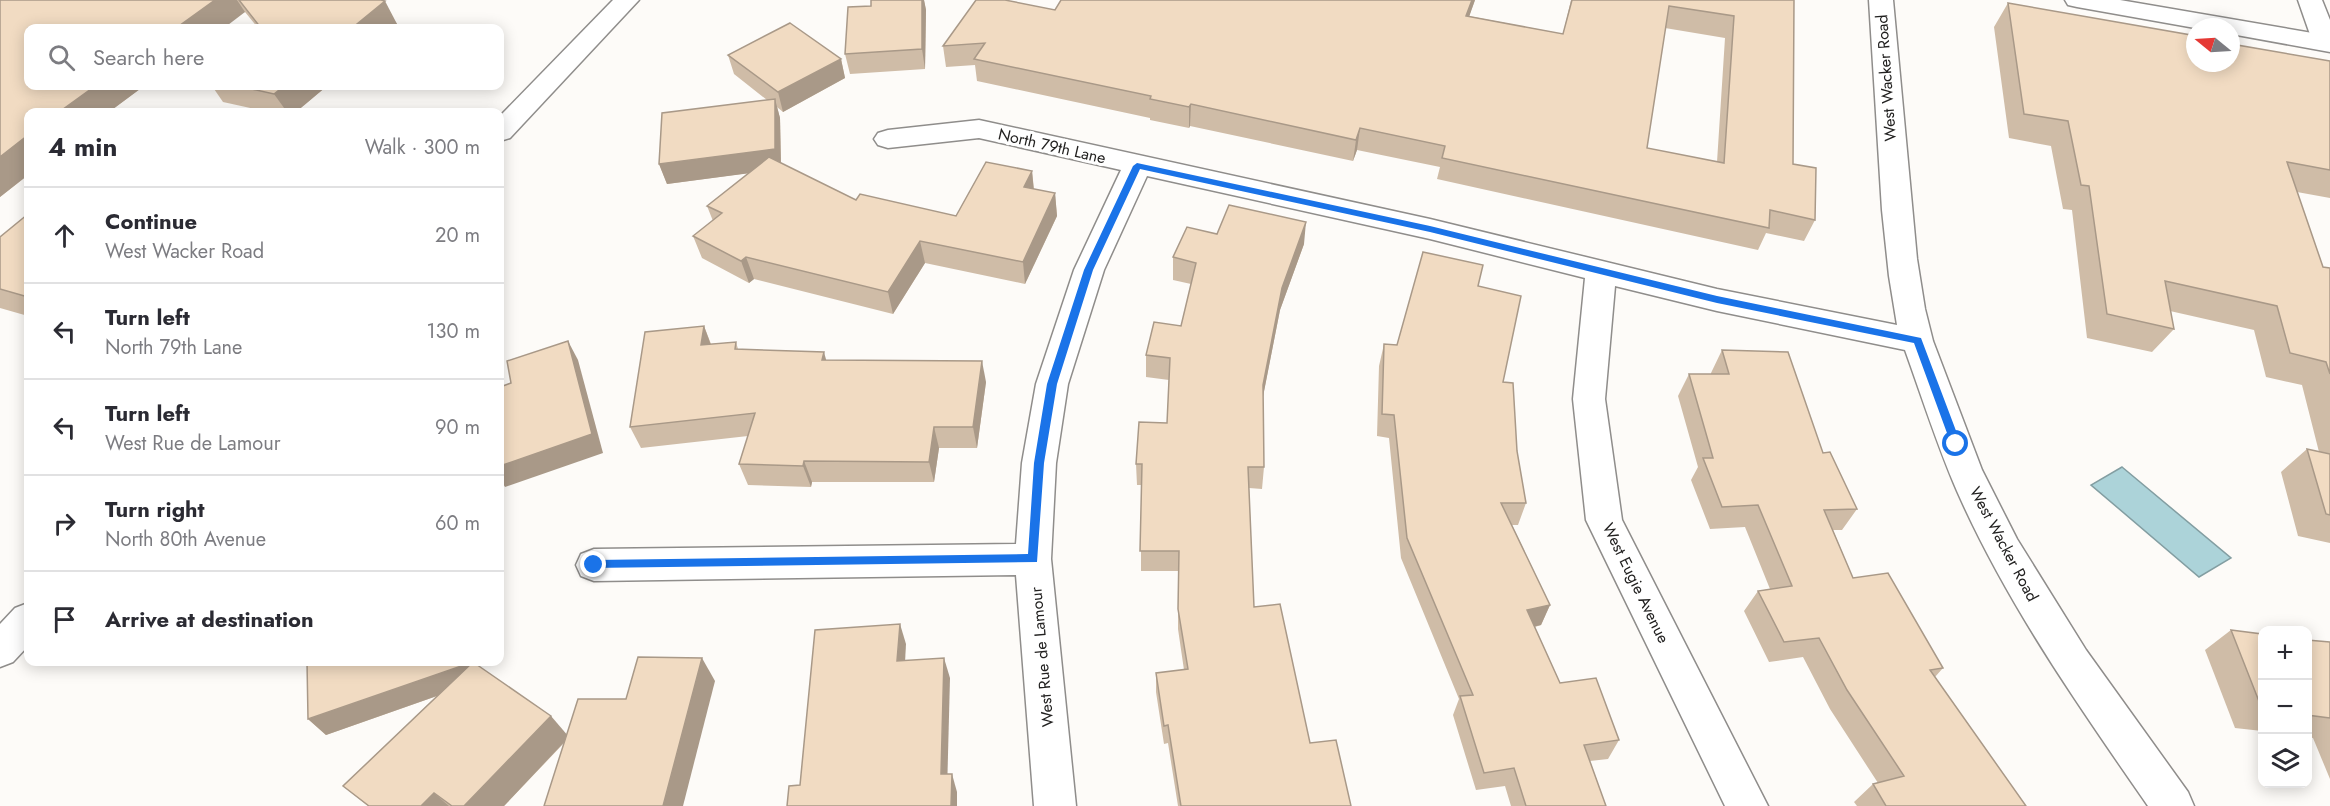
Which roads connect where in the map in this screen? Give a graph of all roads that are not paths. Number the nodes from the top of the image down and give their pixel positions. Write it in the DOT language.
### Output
graph roads {
  1 [pos="627,0"];
  2 [pos="1881,0"];
  3 [pos="2077,0"];
  4 [pos="2310,0"];
  5 [pos="2328,43"];
  6 [pos="504,128"];
  7 [pos="888,139"];
  8 [pos="1137,166"];
  9 [pos="1601,271"];
  10 [pos="1917,341"];
  11 [pos="1033,559"];
  12 [pos="594,565"];
  13 [pos="24,624"];
  14 [pos="0,650"];
  15 [pos="1055,806"];
  16 [pos="1747,806"];
  17 [pos="2174,806"];
  1 -- 6 [label="street"];
  2 -- 10 [label="street, West Wacker Road"];
  3 -- 5 [label="street"];
  4 -- 5 [label="street"];
  7 -- 8 [label="street, North 79th Lane"];
  8 -- 9 [label="street, North 79th Lane"];
  8 -- 11 [label="street, West Rue de Lamour"];
  9 -- 10 [label="street, North 79th Lane"];
  9 -- 16 [label="street, West Eugie Avenue"];
  10 -- 17 [label="street, West Wacker Road"];
  11 -- 12 [label="street"];
  11 -- 15 [label="street, West Rue de Lamour"];
  13 -- 14 [label="street"];
}
